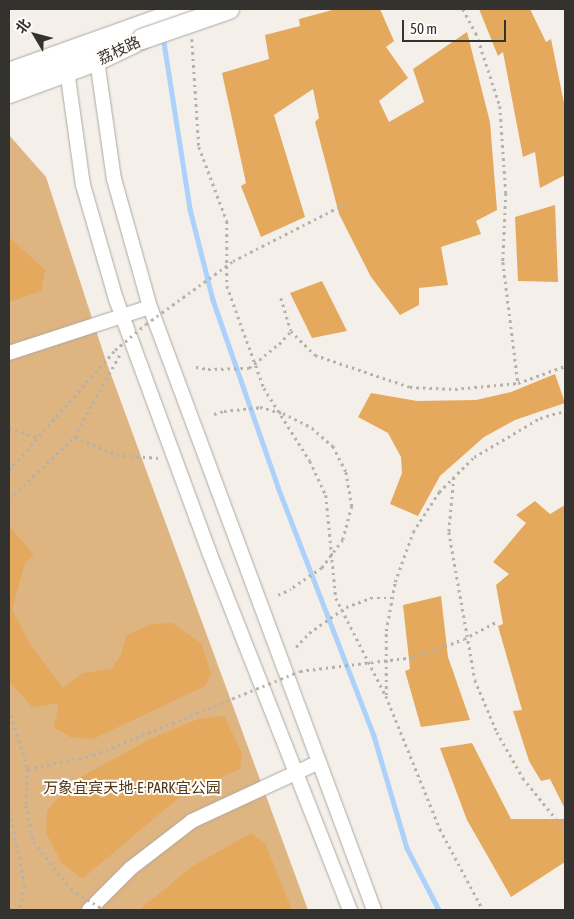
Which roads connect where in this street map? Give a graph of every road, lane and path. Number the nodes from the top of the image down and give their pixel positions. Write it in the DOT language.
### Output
graph roads {
  1 [pos="188,9"];
  2 [pos="229,9"];
  3 [pos="463,9"];
  4 [pos="141,33"];
  5 [pos="192,34"];
  6 [pos="67,52"];
  7 [pos="96,52"];
  8 [pos="66,72"];
  9 [pos="9,73"];
  10 [pos="9,93"];
  11 [pos="349,202"];
  12 [pos="281,298"];
  13 [pos="150,307"];
  14 [pos="121,315"];
  15 [pos="291,330"];
  16 [pos="9,353"];
  17 [pos="120,354"];
  18 [pos="565,366"];
  19 [pos="196,367"];
  20 [pos="518,382"];
  21 [pos="565,411"];
  22 [pos="214,414"];
  23 [pos="9,428"];
  24 [pos="74,437"];
  25 [pos="39,438"];
  26 [pos="160,458"];
  27 [pos="9,470"];
  28 [pos="454,477"];
  29 [pos="9,499"];
  30 [pos="278,595"];
  31 [pos="392,598"];
  32 [pos="498,621"];
  33 [pos="296,647"];
  34 [pos="386,696"];
  35 [pos="9,709"];
  36 [pos="319,762"];
  37 [pos="28,769"];
  38 [pos="296,772"];
  39 [pos="9,806"];
  40 [pos="565,830"];
  41 [pos="19,910"];
  42 [pos="89,910"];
  43 [pos="105,910"];
  44 [pos="350,910"];
  45 [pos="374,910"];
  46 [pos="483,910"];
  1 -- 4 [label="street, 荔枝路"];
  2 -- 4 [label="street, 荔枝路, bridge"];
  3 -- 20 [label="path"];
  4 -- 7 [label="street, 荔枝路"];
  5 -- 34 [label="path"];
  6 -- 7 [label="street, 荔枝路"];
  6 -- 8 [label="street"];
  6 -- 9 [label="street, 荔枝路"];
  7 -- 8 [label="street, 荔枝路"];
  7 -- 13 [label="street"];
  8 -- 10 [label="street, 荔枝路"];
  8 -- 14 [label="street"];
  11 -- 25 [label="path, bridge"];
  12 -- 15 [label="path"];
  13 -- 14 [label="street"];
  13 -- 36 [label="street"];
  14 -- 16 [label="street"];
  14 -- 38 [label="street"];
  15 -- 19 [label="path, bridge"];
  15 -- 20 [label="path"];
  17 -- 24 [label="path"];
  18 -- 20 [label="path"];
  21 -- 28 [label="path"];
  22 -- 30 [label="path, bridge"];
  23 -- 25 [label="path"];
  24 -- 26 [label="path"];
  24 -- 29 [label="path"];
  25 -- 27 [label="path, bridge"];
  28 -- 31 [label="path"];
  28 -- 40 [label="path"];
  31 -- 33 [label="path, bridge"];
  31 -- 34 [label="path"];
  32 -- 37 [label="path, bridge"];
  34 -- 46 [label="path"];
  35 -- 37 [label="path, bridge"];
  36 -- 38 [label="street"];
  36 -- 45 [label="street"];
  37 -- 43 [label="path, bridge"];
  38 -- 42 [label="street"];
  38 -- 44 [label="street"];
  39 -- 41 [label="path"];
}
